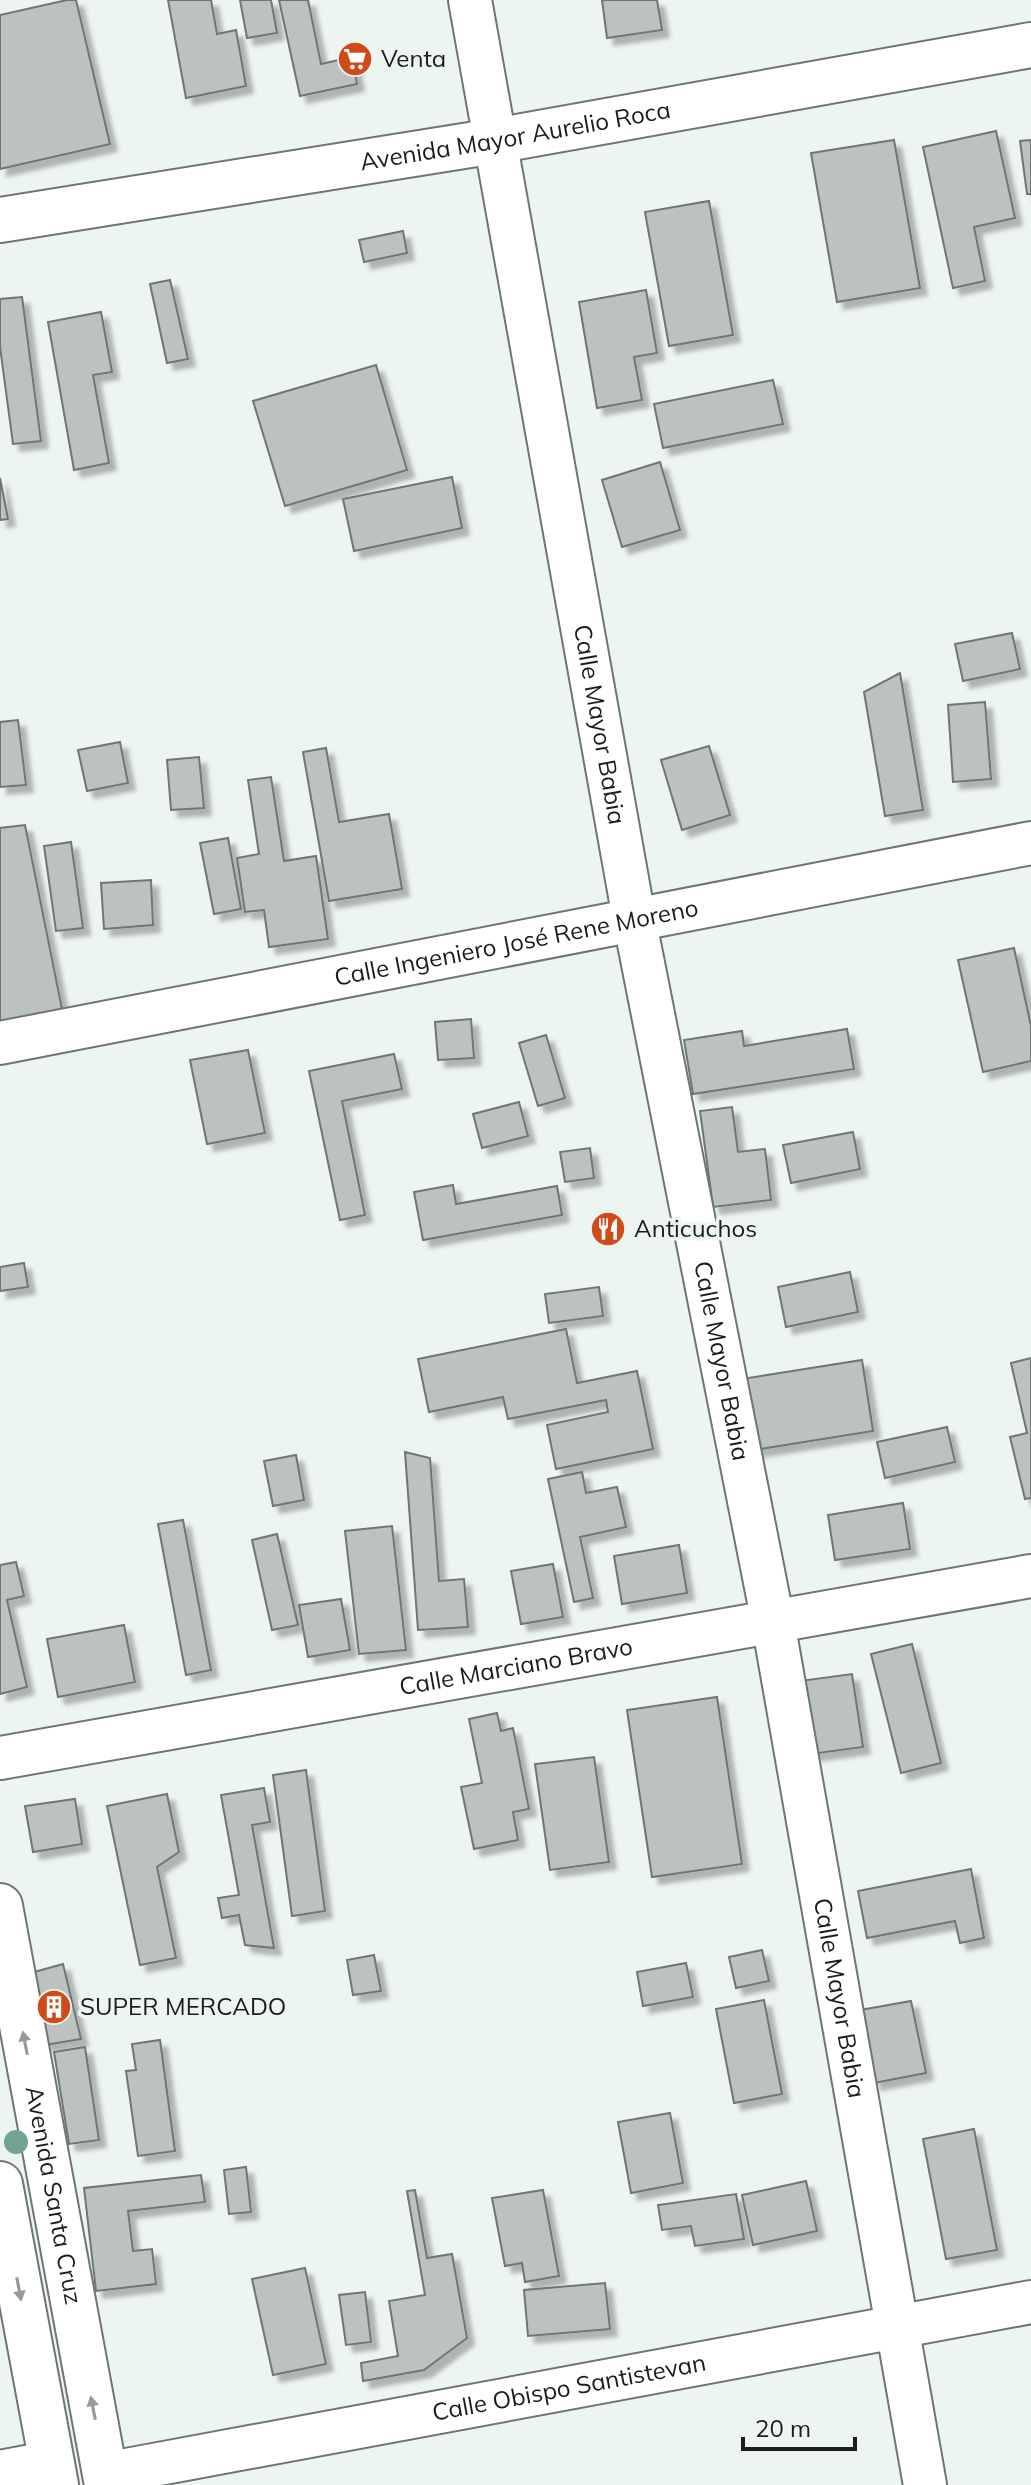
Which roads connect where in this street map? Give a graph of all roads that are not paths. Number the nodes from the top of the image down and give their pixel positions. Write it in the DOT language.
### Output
graph roads {
  1 [pos="470,0"];
  2 [pos="1031,45"];
  3 [pos="495,141"];
  4 [pos="0,220"];
  5 [pos="1031,843"];
  6 [pos="634,918"];
  7 [pos="0,1043"];
  8 [pos="1031,1576"];
  9 [pos="773,1622"];
  10 [pos="0,1758"];
  11 [pos="0,1906"];
  12 [pos="0,2184"];
  13 [pos="1031,2302"];
  14 [pos="896,2325"];
  15 [pos="0,2472"];
  16 [pos="54,2474"];
  17 [pos="106,2480"];
  18 [pos="925,2485"];
  1 -- 3 [label="street, Calle Mayor Babia"];
  2 -- 3 [label="main road, Avenida Mayor Aurelio Roca"];
  3 -- 4 [label="main road, Avenida Mayor Aurelio Roca"];
  3 -- 6 [label="street, Calle Mayor Babia"];
  5 -- 6 [label="street, Calle Ingeniero José Rene Moreno"];
  6 -- 7 [label="street, Calle Ingeniero José Rene Moreno"];
  6 -- 9 [label="street, Calle Mayor Babia"];
  8 -- 9 [label="street, Calle Marciano Bravo"];
  9 -- 10 [label="street, Calle Marciano Bravo"];
  9 -- 14 [label="street, Calle Mayor Babia"];
  17 -- 11 [label="main road, Avenida Santa Cruz, one-way"];
  12 -- 16 [label="main road, one-way"];
  13 -- 14 [label="street, Calle Obispo Santistevan"];
  14 -- 17 [label="street, Calle Obispo Santistevan"];
  14 -- 18 [label="street, Calle Mayor Babia"];
  15 -- 16 [label="street"];
}
